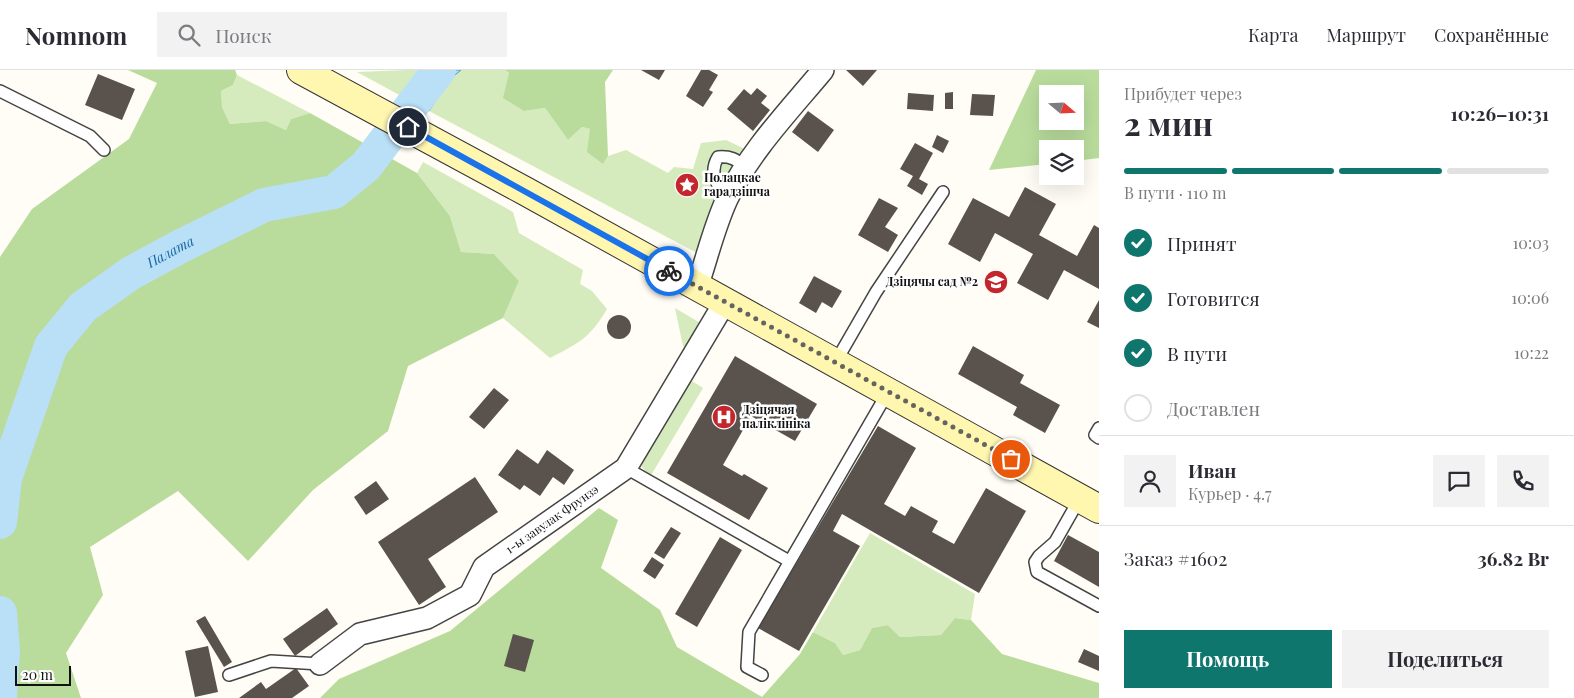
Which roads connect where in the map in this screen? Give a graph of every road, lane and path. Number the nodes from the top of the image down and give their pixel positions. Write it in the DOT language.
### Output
graph roads {
  1 [pos="823,70"];
  2 [pos="313,76"];
  3 [pos="0,91"];
  4 [pos="104,150"];
  5 [pos="745,167"];
  6 [pos="943,192"];
  7 [pos="726,200"];
  8 [pos="697,287"];
  9 [pos="725,302"];
  10 [pos="835,363"];
  11 [pos="888,392"];
  12 [pos="1099,428"];
  13 [pos="1099,438"];
  14 [pos="626,468"];
  15 [pos="1089,503"];
  16 [pos="789,561"];
  17 [pos="1099,606"];
  18 [pos="320,664"];
  19 [pos="229,674"];
  20 [pos="762,675"];
  1 -- 5 [label="street"];
  2 -- 8 [label="main road"];
  3 -- 4 [label="lane"];
  5 -- 7 [label="street"];
  5 -- 7 [label="lane"];
  6 -- 10 [label="lane"];
  7 -- 8 [label="street"];
  8 -- 9 [label="main road"];
  9 -- 10 [label="main road"];
  9 -- 14 [label="street, 1-ы завулак Фрунзэ"];
  10 -- 11 [label="main road"];
  11 -- 15 [label="main road"];
  11 -- 16 [label="lane"];
  12 -- 13 [label="lane"];
  14 -- 16 [label="lane"];
  14 -- 18 [label="street, 1-ы завулак Фрунзэ"];
  15 -- 17 [label="lane"];
  16 -- 20 [label="lane"];
  18 -- 19 [label="lane"];
}
